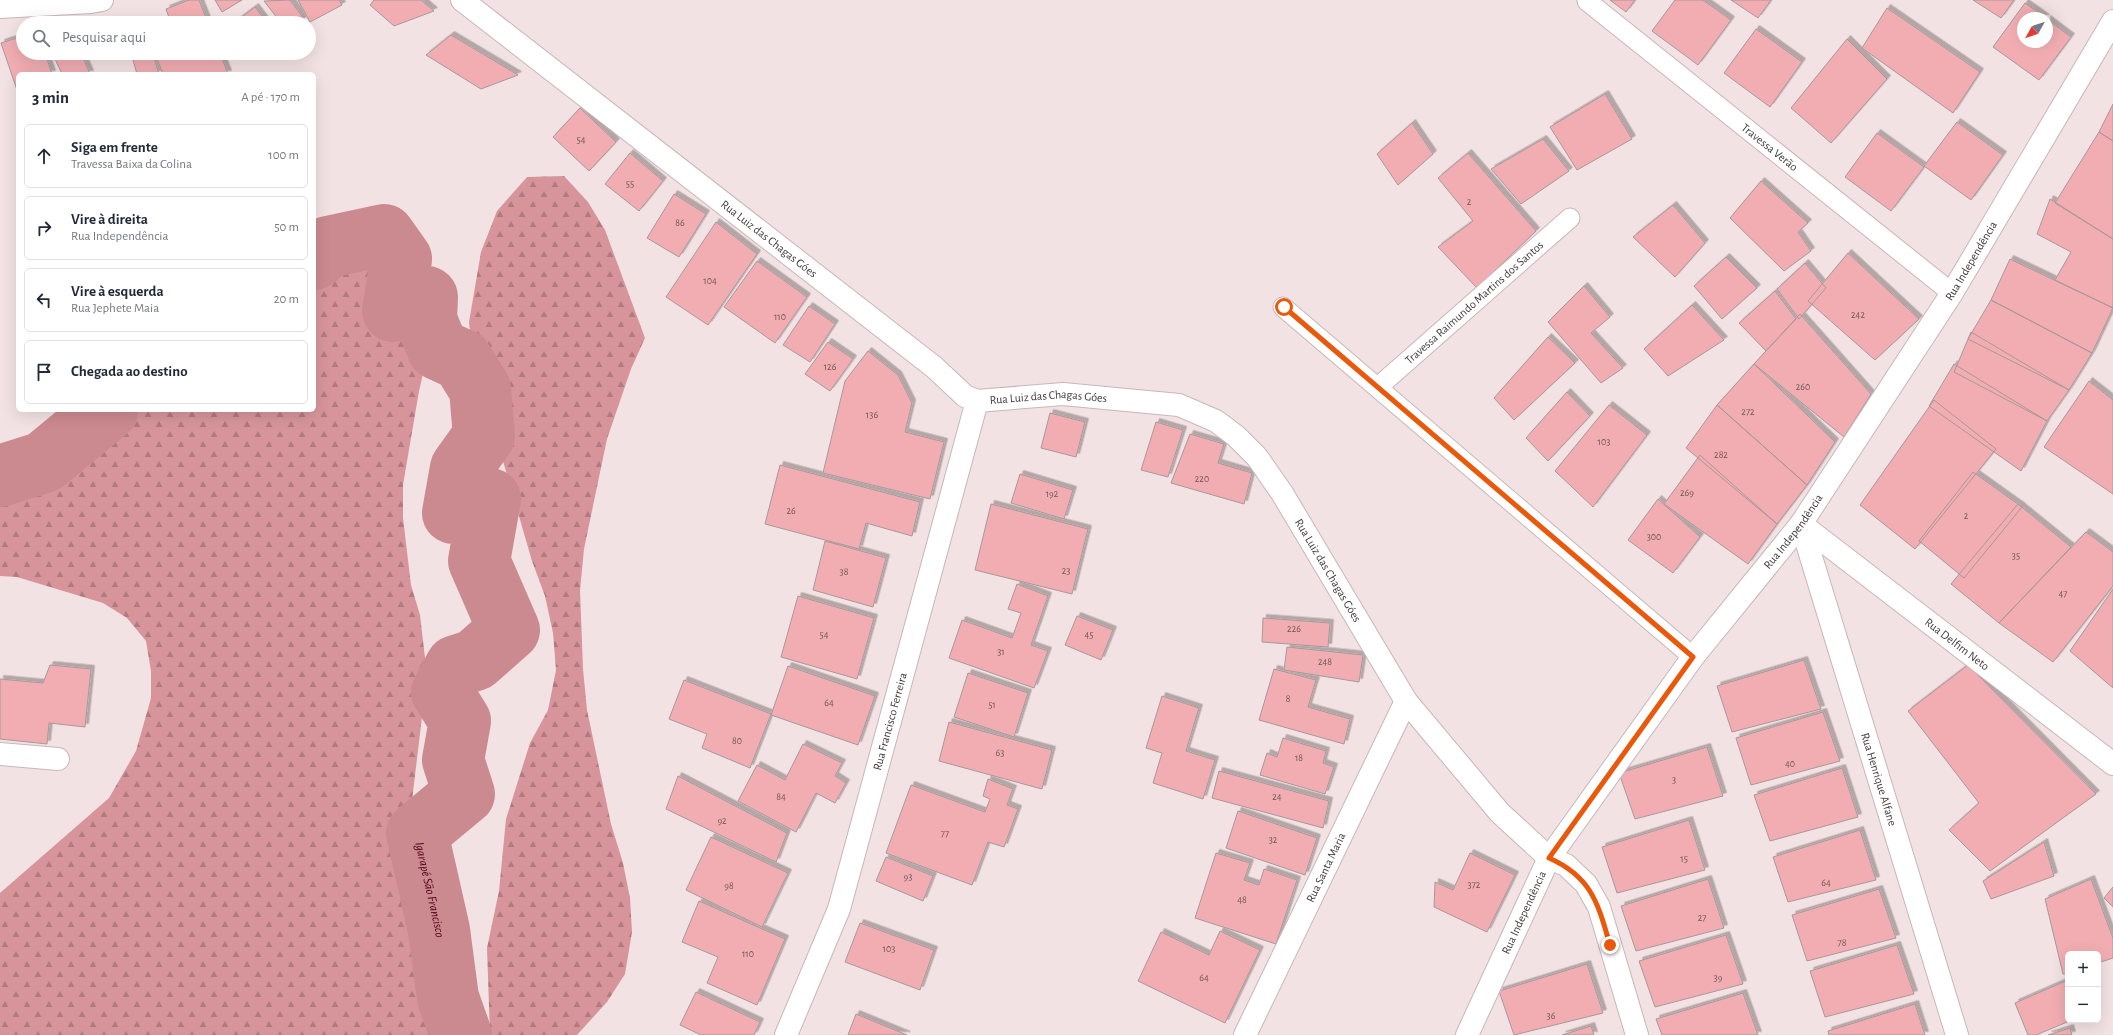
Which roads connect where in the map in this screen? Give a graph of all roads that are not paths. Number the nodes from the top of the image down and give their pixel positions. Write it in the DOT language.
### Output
graph roads {
  1 [pos="102,0"];
  2 [pos="462,0"];
  3 [pos="1587,1"];
  4 [pos="0,7"];
  5 [pos="2113,21"];
  6 [pos="1570,218"];
  7 [pos="1952,293"];
  8 [pos="1284,307"];
  9 [pos="1378,387"];
  10 [pos="977,401"];
  11 [pos="1801,524"];
  12 [pos="1693,657"];
  13 [pos="1406,701"];
  14 [pos="0,754"];
  15 [pos="58,759"];
  16 [pos="2113,764"];
  17 [pos="1549,858"];
  18 [pos="786,1035"];
  19 [pos="1245,1035"];
  20 [pos="1467,1035"];
  21 [pos="1637,1035"];
  22 [pos="1956,1035"];
  1 -- 4 [label="street"];
  2 -- 10 [label="street, Rua Luiz das Chagas Góes"];
  3 -- 7 [label="lane, Travessa Verão"];
  5 -- 7 [label="street, Rua Independência"];
  6 -- 9 [label="lane, Travessa Raimundo Martins dos Santos"];
  7 -- 11 [label="street, Rua Independência"];
  8 -- 9 [label="lane"];
  9 -- 12 [label="lane"];
  10 -- 13 [label="street, Rua Luiz das Chagas Góes"];
  10 -- 18 [label="street, Rua Francisco Ferreira"];
  11 -- 12 [label="street, Rua Independência"];
  11 -- 16 [label="street, Rua Delfim Neto"];
  11 -- 22 [label="street, Rua Henrique Alfane"];
  12 -- 17 [label="street, Rua Independência"];
  13 -- 17 [label="street, Rua Luiz das Chagas Góes"];
  13 -- 19 [label="street, Rua Santa Maria"];
  14 -- 15 [label="street"];
  17 -- 20 [label="street, Rua Independência"];
  17 -- 21 [label="street, Rua Luiz das Chagas Góes"];
}
